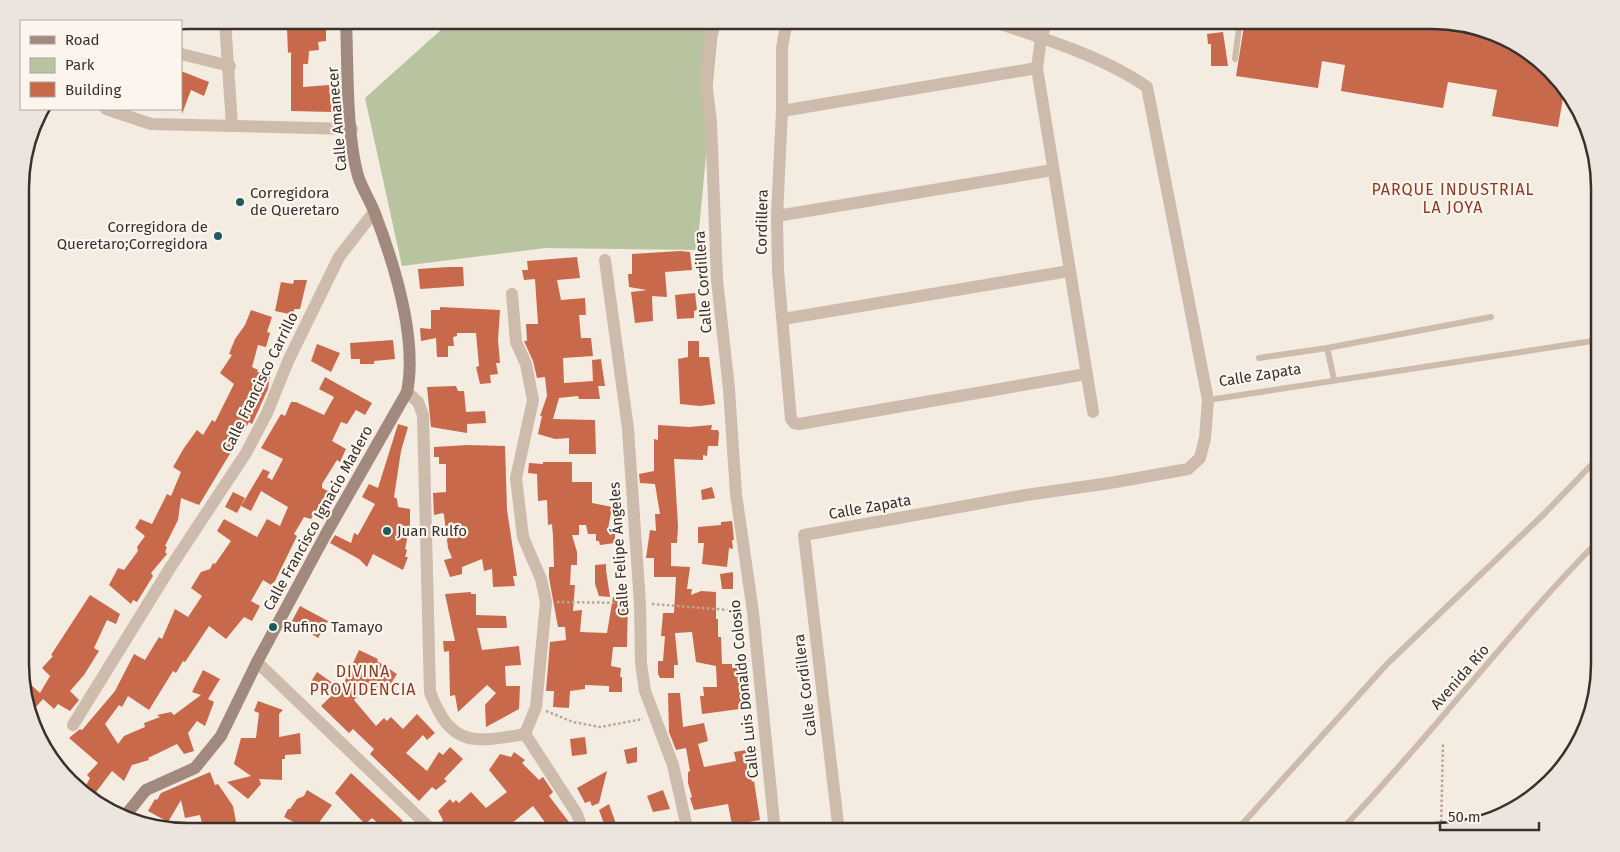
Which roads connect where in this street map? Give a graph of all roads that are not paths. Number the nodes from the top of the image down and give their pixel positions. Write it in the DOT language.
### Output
graph roads {
  1 [pos="226,29"];
  2 [pos="346,29"];
  3 [pos="713,29"];
  4 [pos="785,29"];
  5 [pos="1014,29"];
  6 [pos="1044,29"];
  7 [pos="1239,29"];
  8 [pos="1041,38"];
  9 [pos="182,54"];
  10 [pos="1235,59"];
  11 [pos="230,66"];
  12 [pos="1037,68"];
  13 [pos="109,110"];
  14 [pos="782,110"];
  15 [pos="232,126"];
  16 [pos="352,129"];
  17 [pos="1053,170"];
  18 [pos="374,212"];
  19 [pos="777,216"];
  20 [pos="605,260"];
  21 [pos="1069,271"];
  22 [pos="512,294"];
  23 [pos="1491,317"];
  24 [pos="782,319"];
  25 [pos="1591,341"];
  26 [pos="1327,348"];
  27 [pos="1259,358"];
  28 [pos="1086,374"];
  29 [pos="1334,380"];
  30 [pos="407,392"];
  31 [pos="1208,400"];
  32 [pos="1093,412"];
  33 [pos="1591,465"];
  34 [pos="804,535"];
  35 [pos="743,543"];
  36 [pos="1591,547"];
  37 [pos="257,662"];
  38 [pos="73,725"];
  39 [pos="525,734"];
  40 [pos="128,812"];
  41 [pos="425,823"];
  42 [pos="580,823"];
  43 [pos="686,823"];
  44 [pos="774,823"];
  45 [pos="838,823"];
  46 [pos="1243,823"];
  47 [pos="1349,823"];
  1 -- 11 [label="street"];
  2 -- 16 [label="main road, Calle Amanecer"];
  3 -- 35 [label="street, Calle Cordillera"];
  4 -- 14 [label="street, Cordillera"];
  5 -- 8 [label="street"];
  6 -- 8 [label="street"];
  7 -- 10 [label="lane"];
  8 -- 12 [label="street"];
  8 -- 31 [label="street"];
  9 -- 11 [label="street"];
  11 -- 15 [label="street"];
  12 -- 14 [label="street"];
  12 -- 17 [label="street"];
  13 -- 15 [label="street"];
  14 -- 19 [label="street, Cordillera"];
  15 -- 16 [label="street"];
  16 -- 18 [label="main road, Calle Amanecer"];
  17 -- 19 [label="street"];
  17 -- 21 [label="street"];
  18 -- 30 [label="main road, Calle Francisco Ignacio Madero"];
  18 -- 38 [label="street, Calle Francisco Carrillo"];
  19 -- 24 [label="street, Cordillera"];
  20 -- 43 [label="street, Calle Felipe Ángeles"];
  21 -- 24 [label="street"];
  21 -- 28 [label="street"];
  22 -- 39 [label="street"];
  23 -- 26 [label="lane"];
  24 -- 28 [label="street, Cordillera"];
  25 -- 29 [label="lane, Calle Zapata"];
  26 -- 27 [label="lane"];
  26 -- 29 [label="lane"];
  28 -- 32 [label="street"];
  29 -- 31 [label="lane, Calle Zapata"];
  30 -- 37 [label="main road, Calle Francisco Ignacio Madero"];
  30 -- 39 [label="street"];
  31 -- 34 [label="street, Calle Zapata"];
  33 -- 46 [label="lane"];
  34 -- 45 [label="street, Calle Cordillera"];
  35 -- 44 [label="street, Calle Luis Donaldo Colosio"];
  36 -- 47 [label="lane, Avenida Río"];
  37 -- 40 [label="main road, Calle Francisco Ignacio Madero"];
  37 -- 41 [label="street"];
  39 -- 42 [label="street"];
}
